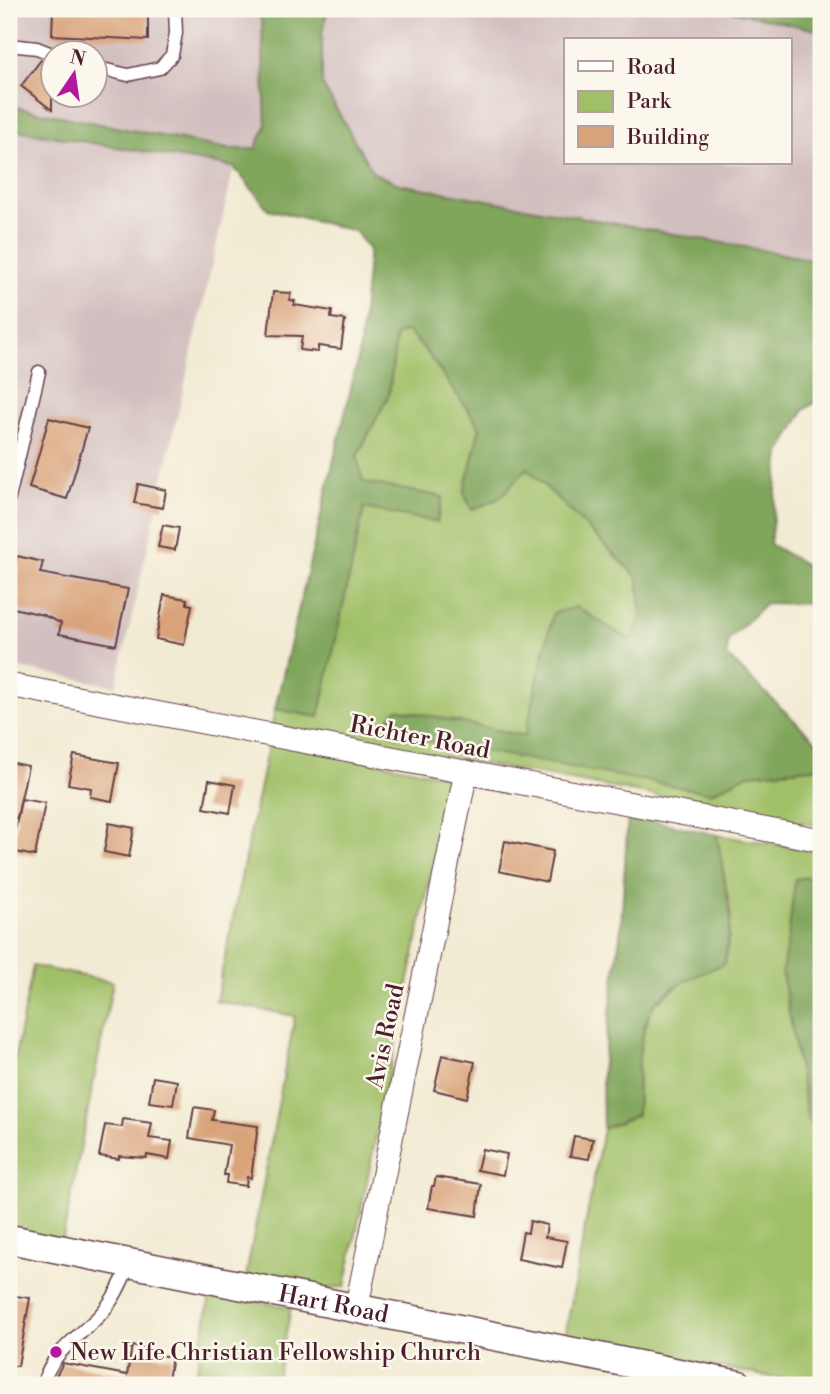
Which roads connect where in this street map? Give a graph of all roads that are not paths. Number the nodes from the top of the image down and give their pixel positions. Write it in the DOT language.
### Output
graph roads {
  1 [pos="175,9"];
  2 [pos="9,45"];
  3 [pos="38,48"];
  4 [pos="108,70"];
  5 [pos="39,372"];
  6 [pos="9,498"];
  7 [pos="9,685"];
  8 [pos="466,772"];
  9 [pos="821,840"];
  10 [pos="9,1239"];
  11 [pos="129,1265"];
  12 [pos="356,1310"];
  13 [pos="43,1385"];
  14 [pos="739,1385"];
  1 -- 4 [label="lane"];
  2 -- 3 [label="lane"];
  5 -- 6 [label="lane"];
  7 -- 8 [label="street, Richter Road"];
  8 -- 9 [label="street, Richter Road"];
  8 -- 12 [label="street, Avis Road"];
  10 -- 11 [label="street, Hart Road"];
  11 -- 12 [label="street, Hart Road"];
  11 -- 13 [label="lane"];
  12 -- 14 [label="street, Hart Road"];
}
